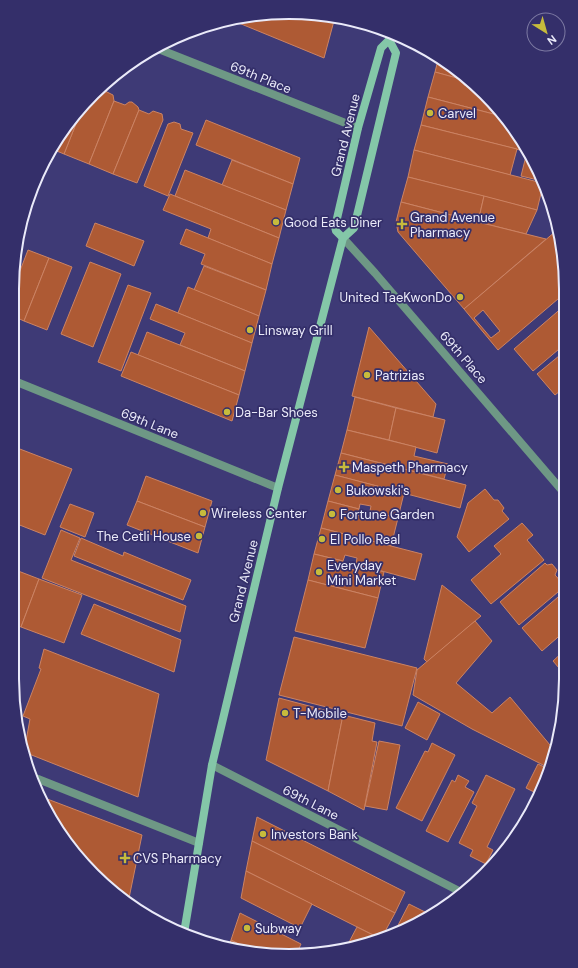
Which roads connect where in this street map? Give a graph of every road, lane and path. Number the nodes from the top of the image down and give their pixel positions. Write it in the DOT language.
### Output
graph roads {
  1 [pos="388,38"];
  2 [pos="391,40"];
  3 [pos="163,51"];
  4 [pos="358,128"];
  5 [pos="343,238"];
  6 [pos="19,383"];
  7 [pos="559,487"];
  8 [pos="278,488"];
  9 [pos="212,765"];
  10 [pos="38,779"];
  11 [pos="199,843"];
  12 [pos="458,889"];
  13 [pos="185,928"];
  1 -- 4 [label="main road, Grand Avenue"];
  2 -- 5 [label="main road, Grand Avenue"];
  3 -- 4 [label="street, 69th Place"];
  4 -- 5 [label="main road, Grand Avenue"];
  5 -- 7 [label="street, 69th Place"];
  5 -- 8 [label="main road, Grand Avenue"];
  6 -- 8 [label="street, 69th Lane"];
  8 -- 9 [label="main road, Grand Avenue"];
  9 -- 11 [label="main road, Grand Avenue"];
  9 -- 12 [label="street, 69th Lane"];
  10 -- 11 [label="street"];
  11 -- 13 [label="main road, Grand Avenue"];
}
